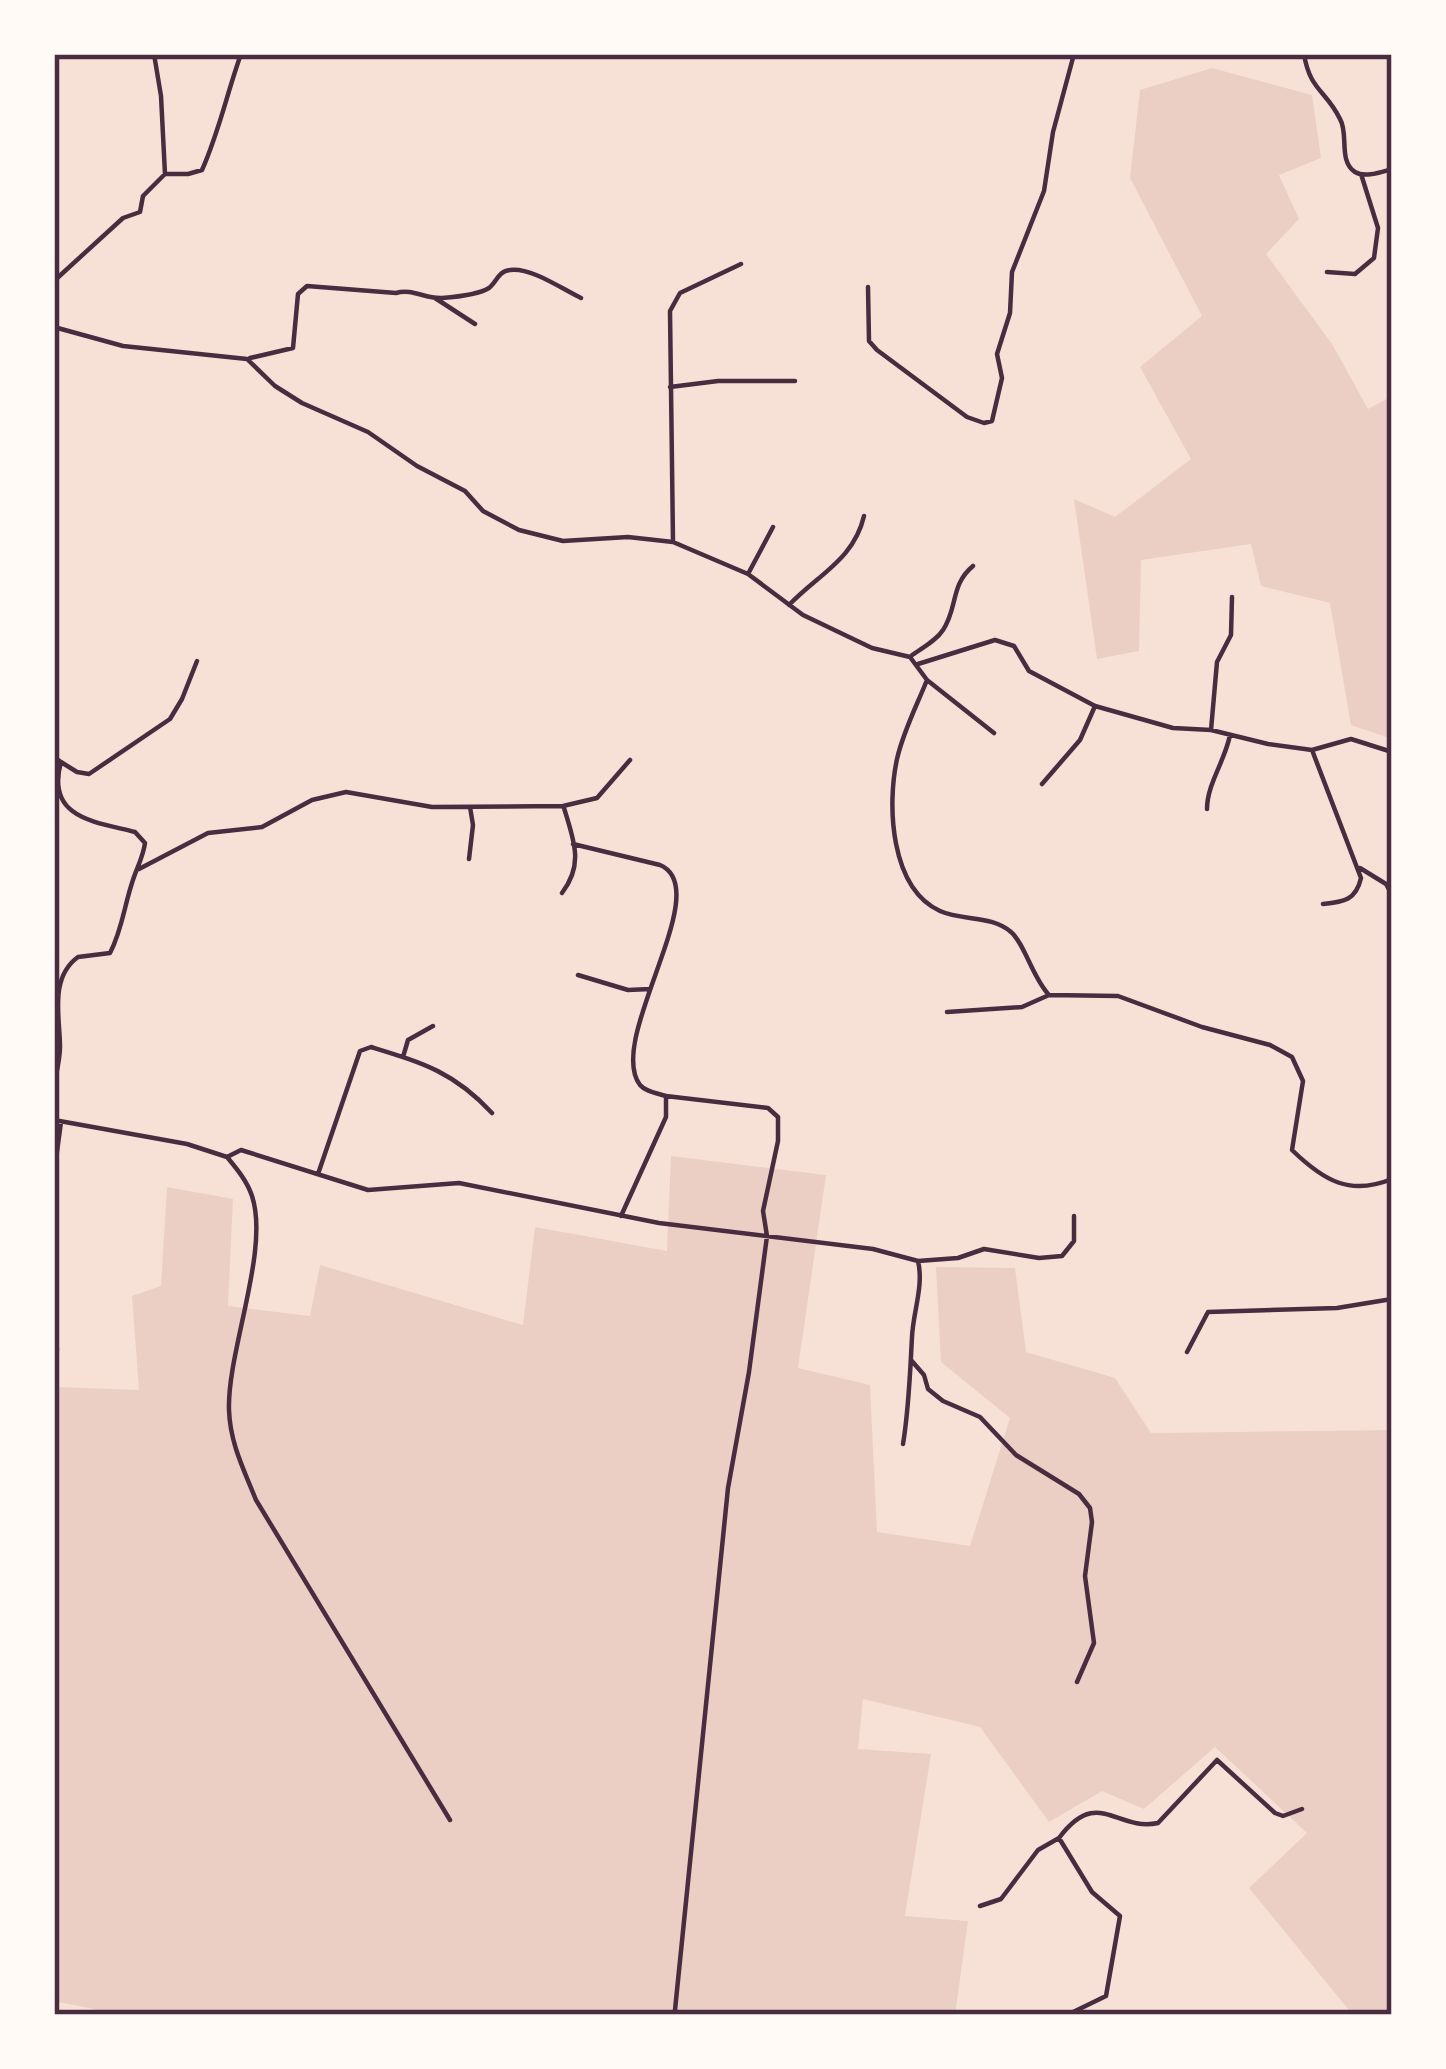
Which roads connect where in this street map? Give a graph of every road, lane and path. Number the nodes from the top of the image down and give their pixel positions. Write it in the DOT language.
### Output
graph roads {
  1 [pos="154,54"];
  2 [pos="241,54"];
  3 [pos="1073,54"];
  4 [pos="1304,54"];
  5 [pos="1392,169"];
  6 [pos="165,174"];
  7 [pos="1361,174"];
  8 [pos="741,264"];
  9 [pos="1327,272"];
  10 [pos="54,281"];
  11 [pos="868,286"];
  12 [pos="435,298"];
  13 [pos="581,298"];
  14 [pos="476,324"];
  15 [pos="54,327"];
  16 [pos="247,359"];
  17 [pos="795,381"];
  18 [pos="670,387"];
  19 [pos="864,516"];
  20 [pos="772,527"];
  21 [pos="673,542"];
  22 [pos="973,566"];
  23 [pos="748,574"];
  24 [pos="1232,597"];
  25 [pos="789,605"];
  26 [pos="910,657"];
  27 [pos="196,662"];
  28 [pos="918,664"];
  29 [pos="927,680"];
  30 [pos="1095,706"];
  31 [pos="1211,730"];
  32 [pos="994,733"];
  33 [pos="1230,735"];
  34 [pos="1312,750"];
  35 [pos="1392,752"];
  36 [pos="54,757"];
  37 [pos="630,760"];
  38 [pos="61,762"];
  39 [pos="1042,784"];
  40 [pos="563,806"];
  41 [pos="470,807"];
  42 [pos="1207,809"];
  43 [pos="573,844"];
  44 [pos="469,859"];
  45 [pos="139,868"];
  46 [pos="1360,868"];
  47 [pos="1389,885"];
  48 [pos="562,893"];
  49 [pos="1392,895"];
  50 [pos="1323,904"];
  51 [pos="578,975"];
  52 [pos="650,989"];
  53 [pos="1049,995"];
  54 [pos="946,1012"];
  55 [pos="433,1026"];
  56 [pos="403,1057"];
  57 [pos="54,1086"];
  58 [pos="666,1096"];
  59 [pos="492,1113"];
  60 [pos="57,1121"];
  61 [pos="227,1156"];
  62 [pos="54,1174"];
  63 [pos="317,1174"];
  64 [pos="1392,1179"];
  65 [pos="621,1216"];
  66 [pos="1074,1216"];
  67 [pos="767,1236"];
  68 [pos="918,1261"];
  69 [pos="1392,1299"];
  70 [pos="54,1313"];
  71 [pos="57,1350"];
  72 [pos="1187,1352"];
  73 [pos="911,1360"];
  74 [pos="903,1444"];
  75 [pos="1077,1682"];
  76 [pos="1302,1810"];
  77 [pos="450,1820"];
  78 [pos="1058,1838"];
  79 [pos="980,1906"];
  80 [pos="679,2015"];
  81 [pos="1067,2015"];
  1 -- 6 [label="street"];
  2 -- 6 [label="street"];
  3 -- 11 [label="street"];
  4 -- 7 [label="street"];
  5 -- 7 [label="street"];
  6 -- 10 [label="street"];
  7 -- 9 [label="street"];
  8 -- 18 [label="street"];
  12 -- 13 [label="street"];
  12 -- 14 [label="street"];
  12 -- 16 [label="street"];
  15 -- 16 [label="street"];
  16 -- 21 [label="street"];
  17 -- 18 [label="street"];
  18 -- 21 [label="street"];
  19 -- 25 [label="street"];
  20 -- 23 [label="street"];
  21 -- 23 [label="street"];
  22 -- 26 [label="street"];
  23 -- 25 [label="street"];
  24 -- 31 [label="street"];
  25 -- 26 [label="street"];
  26 -- 28 [label="street"];
  27 -- 38 [label="street"];
  28 -- 29 [label="street"];
  28 -- 30 [label="street"];
  29 -- 32 [label="street"];
  29 -- 53 [label="street"];
  30 -- 31 [label="street"];
  30 -- 39 [label="street"];
  31 -- 33 [label="street"];
  33 -- 34 [label="street"];
  33 -- 42 [label="street"];
  34 -- 35 [label="street"];
  34 -- 46 [label="street"];
  36 -- 38 [label="street"];
  37 -- 40 [label="street"];
  38 -- 45 [label="street"];
  40 -- 41 [label="street"];
  40 -- 43 [label="street"];
  41 -- 44 [label="street"];
  41 -- 45 [label="street"];
  43 -- 48 [label="street"];
  43 -- 52 [label="street"];
  45 -- 57 [label="street"];
  46 -- 47 [label="street"];
  46 -- 50 [label="street"];
  47 -- 49 [label="street"];
  51 -- 52 [label="street"];
  52 -- 58 [label="street"];
  53 -- 54 [label="street"];
  53 -- 64 [label="street"];
  55 -- 56 [label="street"];
  56 -- 59 [label="street"];
  56 -- 63 [label="street"];
  58 -- 65 [label="street"];
  58 -- 67 [label="street"];
  60 -- 61 [label="street"];
  60 -- 62 [label="street"];
  61 -- 63 [label="street"];
  61 -- 77 [label="street"];
  63 -- 65 [label="street"];
  65 -- 67 [label="street"];
  66 -- 68 [label="street"];
  67 -- 68 [label="street"];
  67 -- 80 [label="street"];
  68 -- 73 [label="street"];
  69 -- 72 [label="street"];
  70 -- 71 [label="street"];
  73 -- 74 [label="street"];
  73 -- 75 [label="street"];
  76 -- 78 [label="street"];
  78 -- 79 [label="street"];
  78 -- 81 [label="street"];
}
